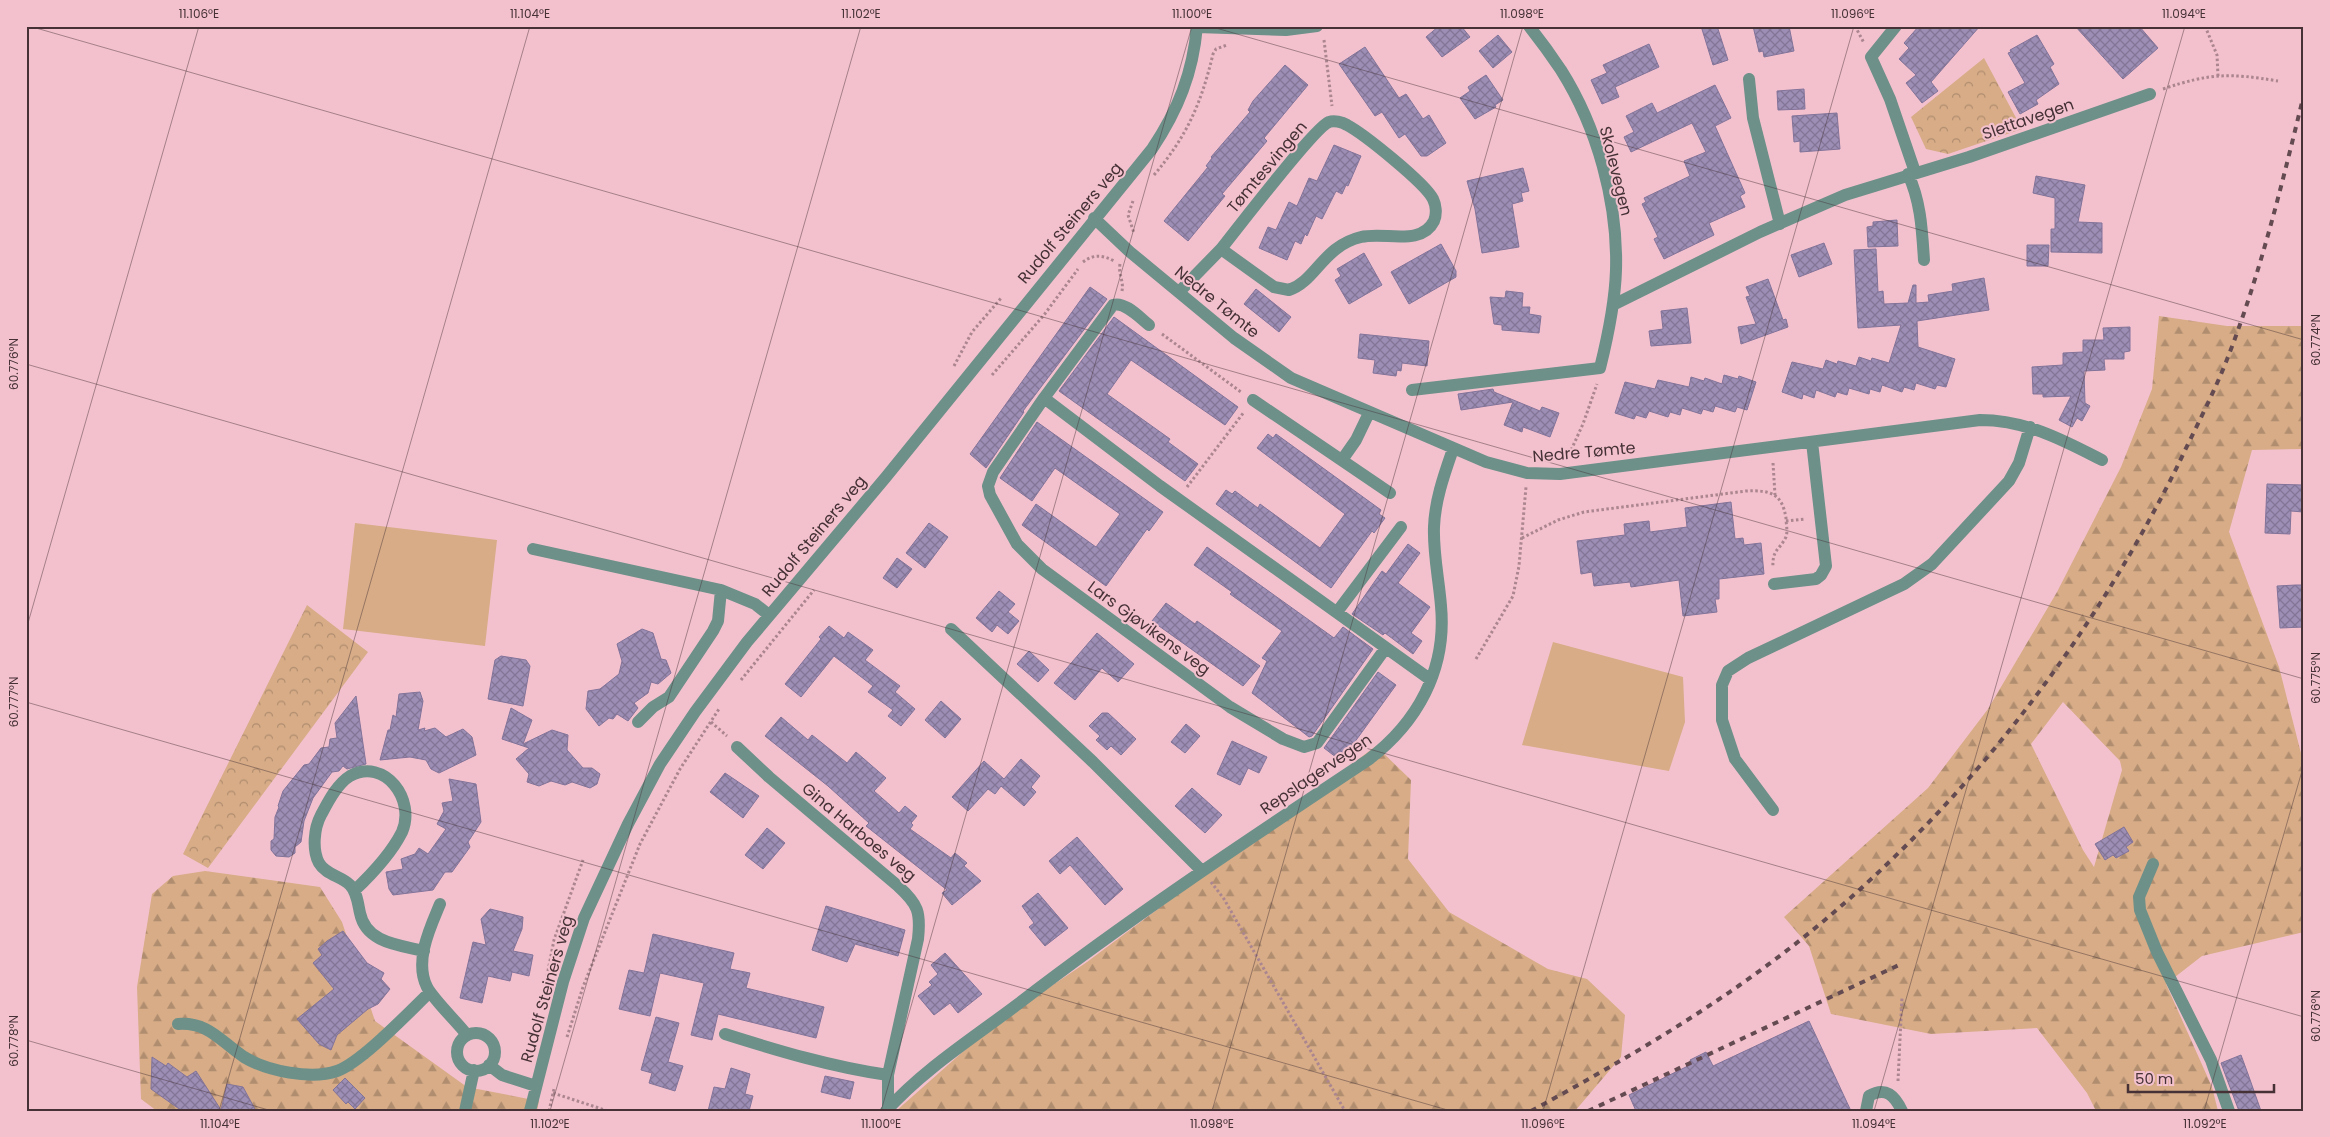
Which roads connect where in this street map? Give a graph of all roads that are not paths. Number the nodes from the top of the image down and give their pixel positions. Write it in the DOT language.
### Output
graph roads {
  1 [pos="1529,26"];
  2 [pos="1896,26"];
  3 [pos="1197,27"];
  4 [pos="1320,32"];
  5 [pos="1749,79"];
  6 [pos="2150,94"];
  7 [pos="1912,173"];
  8 [pos="1094,218"];
  9 [pos="1780,224"];
  10 [pos="1221,248"];
  11 [pos="1924,260"];
  12 [pos="1179,292"];
  13 [pos="1613,305"];
  14 [pos="1149,325"];
  15 [pos="1412,390"];
  16 [pos="1044,398"];
  17 [pos="1253,400"];
  18 [pos="1369,413"];
  19 [pos="2030,427"];
  20 [pos="1812,442"];
  21 [pos="1453,449"];
  22 [pos="1342,460"];
  23 [pos="2102,460"];
  24 [pos="1390,493"];
  25 [pos="1401,527"];
  26 [pos="533,549"];
  27 [pos="1774,584"];
  28 [pos="721,590"];
  29 [pos="1337,612"];
  30 [pos="769,615"];
  31 [pos="951,629"];
  32 [pos="1386,649"];
  33 [pos="1431,680"];
  34 [pos="638,722"];
  35 [pos="737,747"];
  36 [pos="1773,810"];
  37 [pos="2153,864"];
  38 [pos="1201,870"];
  39 [pos="354,891"];
  40 [pos="440,904"];
  41 [pos="424,951"];
  42 [pos="1041,986"];
  43 [pos="430,992"];
  44 [pos="178,1024"];
  45 [pos="725,1034"];
  46 [pos="467,1035"];
  47 [pos="489,1064"];
  48 [pos="474,1070"];
  49 [pos="888,1075"];
  50 [pos="536,1086"];
  51 [pos="887,1110"];
  52 [pos="465,1111"];
  53 [pos="530,1111"];
  54 [pos="1866,1111"];
  55 [pos="1902,1111"];
  56 [pos="2229,1111"];
  1 -- 13 [label="street, Skolevegen"];
  2 -- 7 [label="street"];
  3 -- 4 [label="street"];
  3 -- 8 [label="street, Rudolf Steiners veg"];
  5 -- 9 [label="street"];
  6 -- 7 [label="street, Slettavegen"];
  7 -- 9 [label="street, Slettavegen"];
  7 -- 11 [label="street"];
  8 -- 12 [label="street, Nedre Tømte"];
  8 -- 30 [label="street, Rudolf Steiners veg"];
  9 -- 13 [label="street, Slettavegen"];
  10 -- 10 [label="street, Tømtesvingen"];
  10 -- 12 [label="street, Tømtesvingen"];
  12 -- 18 [label="street, Nedre Tømte"];
  13 -- 15 [label="street, Skolevegen"];
  14 -- 16 [label="street, Lars Gjøvikens veg"];
  16 -- 29 [label="street"];
  16 -- 32 [label="street, Lars Gjøvikens veg"];
  17 -- 22 [label="street"];
  18 -- 21 [label="street, Nedre Tømte"];
  18 -- 22 [label="street"];
  19 -- 20 [label="street, Nedre Tømte"];
  19 -- 23 [label="street, Nedre Tømte"];
  19 -- 36 [label="street"];
  20 -- 21 [label="street, Nedre Tømte"];
  20 -- 27 [label="street"];
  21 -- 33 [label="street, Repslagervegen"];
  22 -- 24 [label="street"];
  25 -- 29 [label="street"];
  26 -- 28 [label="street"];
  28 -- 30 [label="street"];
  28 -- 34 [label="street"];
  29 -- 32 [label="street"];
  30 -- 50 [label="street, Rudolf Steiners veg"];
  31 -- 38 [label="street"];
  32 -- 33 [label="street"];
  33 -- 38 [label="street, Repslagervegen"];
  35 -- 49 [label="street, Gina Harboes veg"];
  37 -- 56 [label="street"];
  38 -- 42 [label="street, Repslagervegen"];
  39 -- 39 [label="street"];
  39 -- 41 [label="street"];
  40 -- 41 [label="street"];
  41 -- 43 [label="street"];
  42 -- 51 [label="street, Gina Harboes veg"];
  43 -- 44 [label="street"];
  43 -- 46 [label="street"];
  45 -- 49 [label="street"];
  46 -- 47 [label="street"];
  46 -- 48 [label="street"];
  47 -- 48 [label="street"];
  47 -- 50 [label="street"];
  48 -- 52 [label="street"];
  49 -- 51 [label="street, Gina Harboes veg"];
  50 -- 53 [label="street, Rudolf Steiners veg"];
  54 -- 55 [label="street"];
}
